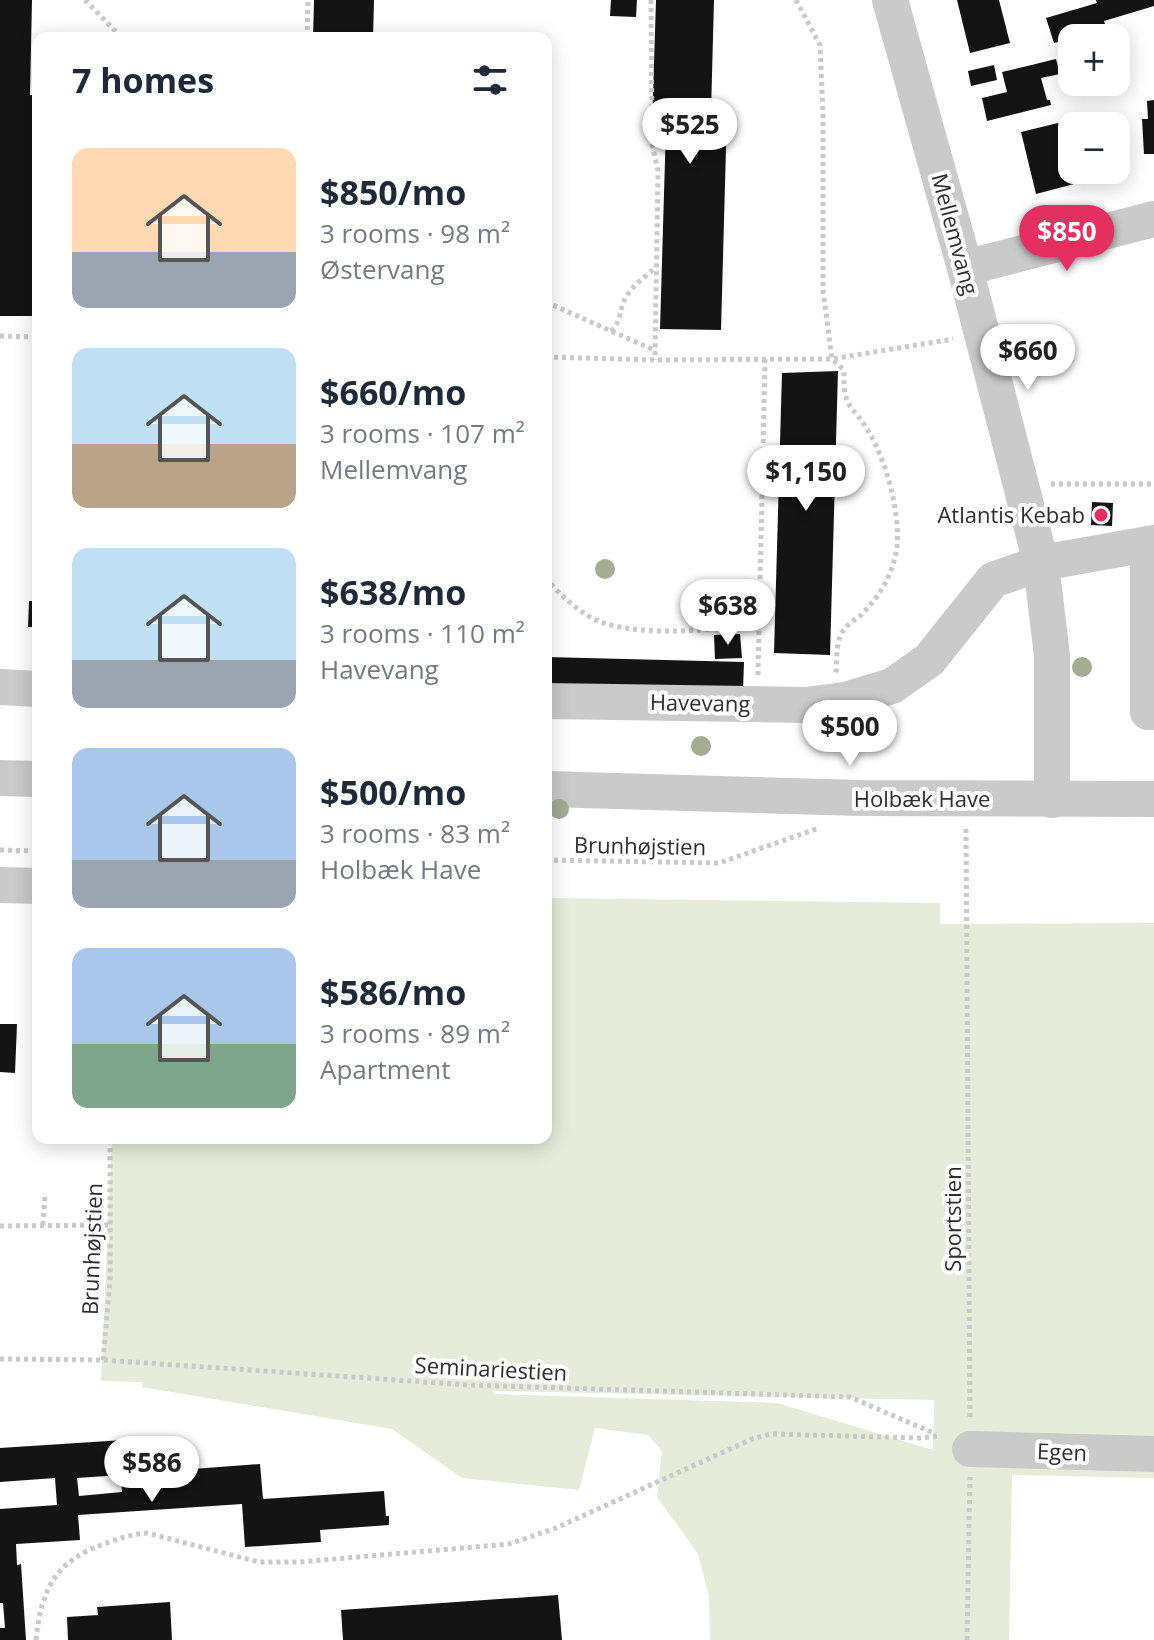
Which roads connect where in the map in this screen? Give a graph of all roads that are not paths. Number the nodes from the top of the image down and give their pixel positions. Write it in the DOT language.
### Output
graph roads {
  1 [pos="890,0"];
  2 [pos="1154,219"];
  3 [pos="965,268"];
  4 [pos="1151,543"];
  5 [pos="1041,563"];
  6 [pos="0,687"];
  7 [pos="32,689"];
  8 [pos="552,701"];
  9 [pos="1154,712"];
  10 [pos="0,778"];
  11 [pos="32,779"];
  12 [pos="552,789"];
  13 [pos="1154,799"];
  14 [pos="1052,800"];
  15 [pos="0,885"];
  16 [pos="32,886"];
  17 [pos="955,1442"];
  18 [pos="1154,1454"];
  1 -- 3 [label="street, Mellemvang"];
  2 -- 3 [label="street"];
  3 -- 5 [label="street, Mellemvang"];
  4 -- 5 [label="street"];
  4 -- 9 [label="street"];
  5 -- 8 [label="street, Havevang"];
  5 -- 14 [label="street, Mellemvang"];
  6 -- 7 [label="street"];
  10 -- 11 [label="street"];
  12 -- 14 [label="street, Holbæk Have"];
  13 -- 14 [label="street, Holbæk Have"];
  15 -- 16 [label="street"];
  17 -- 18 [label="street, Egen"];
}
